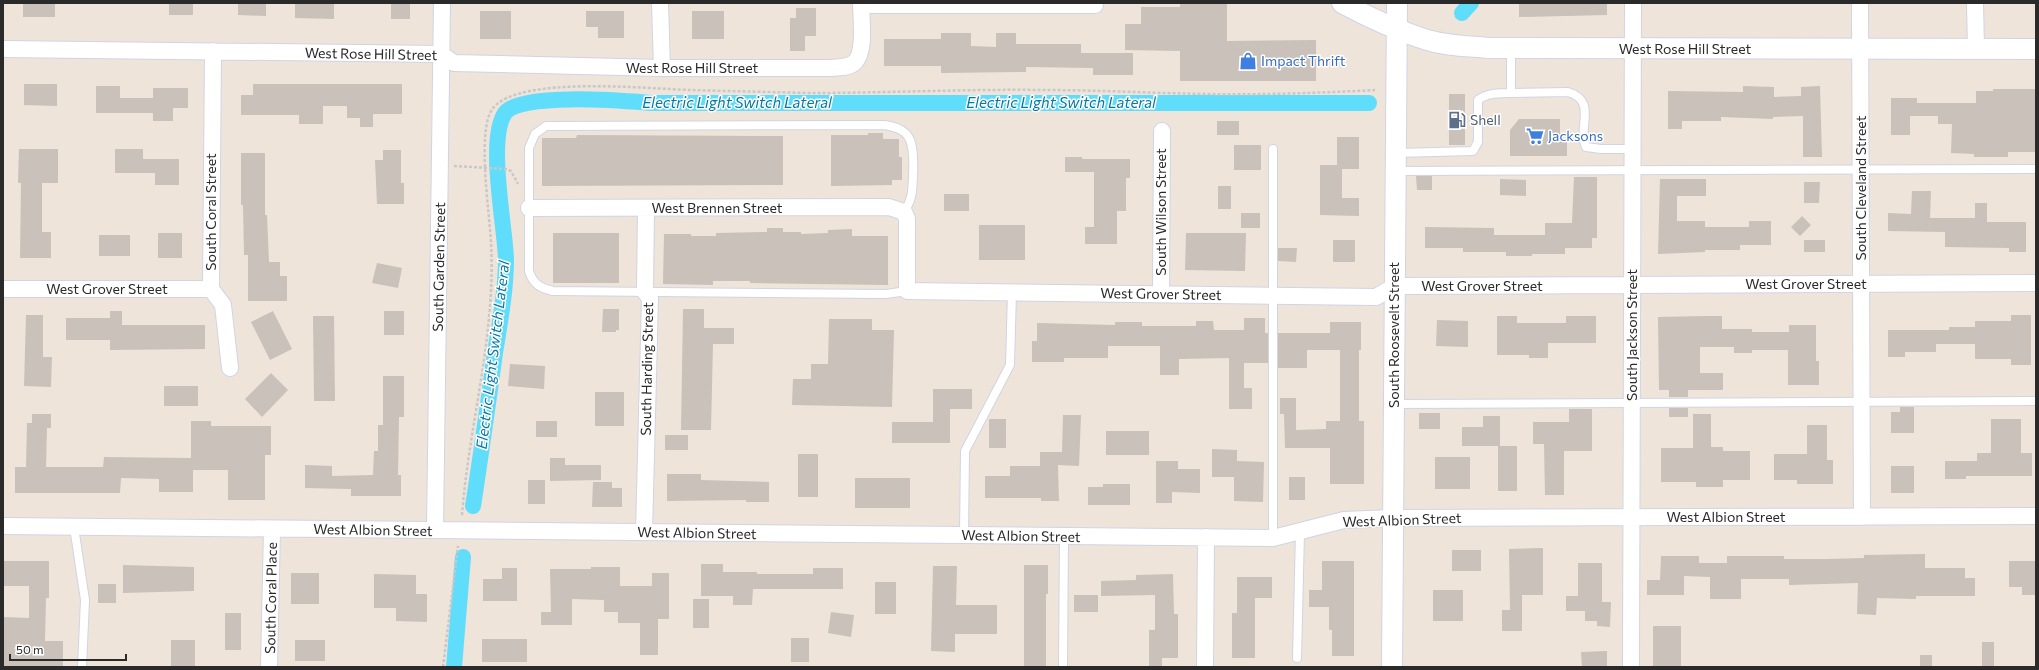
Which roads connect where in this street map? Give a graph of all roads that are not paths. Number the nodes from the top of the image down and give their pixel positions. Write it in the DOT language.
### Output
graph roads {
  1 [pos="442,3"];
  2 [pos="660,3"];
  3 [pos="1342,3"];
  4 [pos="1397,3"];
  5 [pos="1633,3"];
  6 [pos="1860,3"];
  7 [pos="1975,3"];
  8 [pos="861,4"];
  9 [pos="1095,5"];
  10 [pos="1396,28"];
  11 [pos="1511,48"];
  12 [pos="3,49"];
  13 [pos="1860,49"];
  14 [pos="1976,49"];
  15 [pos="2036,49"];
  16 [pos="1633,50"];
  17 [pos="213,51"];
  18 [pos="441,54"];
  19 [pos="662,68"];
  20 [pos="1511,93"];
  21 [pos="1162,131"];
  22 [pos="1273,149"];
  23 [pos="1633,149"];
  24 [pos="1396,162"];
  25 [pos="2036,169"];
  26 [pos="1633,170"];
  27 [pos="1861,170"];
  28 [pos="529,208"];
  29 [pos="646,208"];
  30 [pos="904,212"];
  31 [pos="1861,284"];
  32 [pos="2036,284"];
  33 [pos="1632,285"];
  34 [pos="1395,286"];
  35 [pos="3,289"];
  36 [pos="211,289"];
  37 [pos="907,291"];
  38 [pos="645,292"];
  39 [pos="1012,292"];
  40 [pos="1161,294"];
  41 [pos="1273,295"];
  42 [pos="230,368"];
  43 [pos="2036,401"];
  44 [pos="1862,402"];
  45 [pos="1632,403"];
  46 [pos="1394,404"];
  47 [pos="2036,516"];
  48 [pos="1632,517"];
  49 [pos="1862,517"];
  50 [pos="1393,518"];
  51 [pos="3,526"];
  52 [pos="74,527"];
  53 [pos="272,529"];
  54 [pos="435,530"];
  55 [pos="644,532"];
  56 [pos="1300,532"];
  57 [pos="964,535"];
  58 [pos="1064,536"];
  59 [pos="1206,538"];
  60 [pos="1273,538"];
  61 [pos="1297,658"];
  62 [pos="82,667"];
  63 [pos="270,667"];
  64 [pos="1063,667"];
  65 [pos="1205,667"];
  66 [pos="1392,667"];
  67 [pos="1631,667"];
  1 -- 18 [label="street, South Garden Street"];
  2 -- 19 [label="street"];
  3 -- 10 [label="street, West Rose Hill Street"];
  4 -- 10 [label="street, South Roosevelt Street"];
  5 -- 16 [label="street, South Jackson Street"];
  6 -- 13 [label="street, South Cleveland Street"];
  7 -- 14 [label="street"];
  8 -- 9 [label="street"];
  8 -- 19 [label="street, West Rose Hill Street"];
  10 -- 11 [label="street, West Rose Hill Street"];
  10 -- 24 [label="street, South Roosevelt Street"];
  11 -- 16 [label="street, West Rose Hill Street"];
  11 -- 20 [label="lane"];
  12 -- 17 [label="street, West Rose Hill Street"];
  13 -- 14 [label="street, West Rose Hill Street"];
  13 -- 16 [label="street, West Rose Hill Street"];
  13 -- 27 [label="street, South Cleveland Street"];
  14 -- 15 [label="street, West Rose Hill Street"];
  16 -- 23 [label="street, South Jackson Street"];
  17 -- 18 [label="street, West Rose Hill Street"];
  17 -- 36 [label="street, South Coral Street"];
  18 -- 19 [label="street, West Rose Hill Street"];
  18 -- 54 [label="street, South Garden Street"];
  20 -- 23 [label="lane"];
  20 -- 24 [label="lane"];
  21 -- 40 [label="street, South Wilson Street"];
  22 -- 41 [label="lane"];
  23 -- 26 [label="street, South Jackson Street"];
  24 -- 26 [label="lane"];
  24 -- 34 [label="street, South Roosevelt Street"];
  25 -- 27 [label="lane"];
  26 -- 27 [label="lane"];
  26 -- 33 [label="street, South Jackson Street"];
  27 -- 31 [label="street, South Cleveland Street"];
  28 -- 29 [label="street, West Brennen Street"];
  28 -- 30 [label="lane"];
  28 -- 38 [label="lane"];
  29 -- 30 [label="street, West Brennen Street"];
  29 -- 38 [label="street, South Harding Street"];
  30 -- 37 [label="street"];
  31 -- 32 [label="street, West Grover Street"];
  31 -- 33 [label="street, West Grover Street"];
  31 -- 44 [label="street, South Cleveland Street"];
  33 -- 34 [label="street, West Grover Street"];
  33 -- 45 [label="street, South Jackson Street"];
  34 -- 41 [label="street, West Grover Street"];
  34 -- 46 [label="street, South Roosevelt Street"];
  35 -- 36 [label="street, West Grover Street"];
  36 -- 42 [label="street, South Coral Street"];
  37 -- 38 [label="lane"];
  37 -- 39 [label="street, West Grover Street"];
  38 -- 55 [label="street, South Harding Street"];
  39 -- 40 [label="street, West Grover Street"];
  39 -- 57 [label="lane"];
  40 -- 41 [label="street, West Grover Street"];
  41 -- 60 [label="lane"];
  43 -- 44 [label="lane"];
  44 -- 45 [label="lane"];
  44 -- 49 [label="street, South Cleveland Street"];
  45 -- 46 [label="lane"];
  45 -- 48 [label="street, South Jackson Street"];
  46 -- 50 [label="street, South Roosevelt Street"];
  47 -- 49 [label="street, West Albion Street"];
  48 -- 49 [label="street, West Albion Street"];
  48 -- 50 [label="street, West Albion Street"];
  48 -- 67 [label="street, South Jackson Street"];
  50 -- 56 [label="street, West Albion Street"];
  50 -- 66 [label="street, South Roosevelt Street"];
  51 -- 52 [label="street, West Albion Street"];
  52 -- 53 [label="street, West Albion Street"];
  52 -- 62 [label="lane"];
  53 -- 54 [label="street, West Albion Street"];
  53 -- 63 [label="street, South Coral Place"];
  54 -- 55 [label="street, West Albion Street"];
  55 -- 57 [label="street, West Albion Street"];
  56 -- 60 [label="street, West Albion Street"];
  56 -- 61 [label="lane"];
  57 -- 58 [label="street, West Albion Street"];
  58 -- 59 [label="street, West Albion Street"];
  58 -- 64 [label="lane"];
  59 -- 60 [label="street, West Albion Street"];
  59 -- 65 [label="street"];
}
